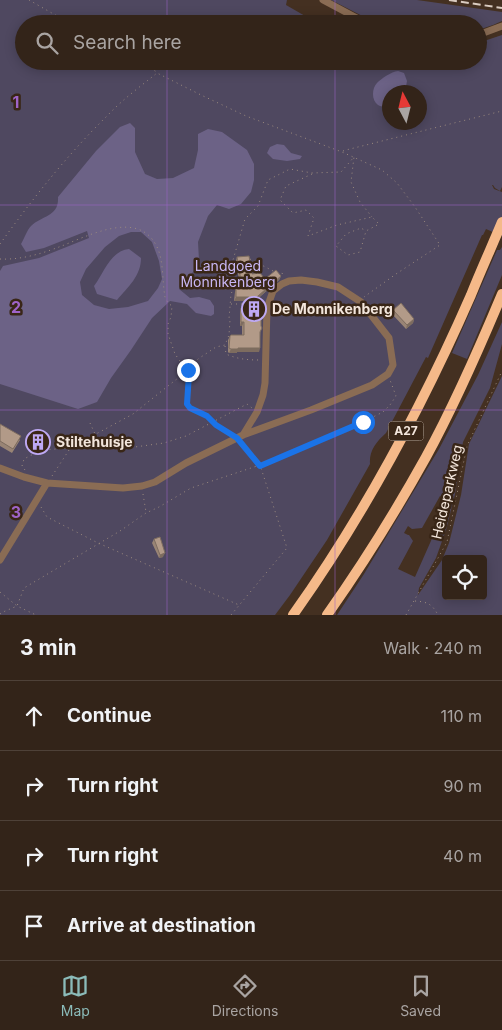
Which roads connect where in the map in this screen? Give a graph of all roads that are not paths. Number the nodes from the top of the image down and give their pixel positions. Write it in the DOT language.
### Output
graph roads {
  1 [pos="323,0"];
  2 [pos="351,15"];
  3 [pos="502,26"];
  4 [pos="487,32"];
  5 [pos="502,222"];
  6 [pos="502,294"];
  7 [pos="240,436"];
  8 [pos="0,468"];
  9 [pos="47,483"];
  10 [pos="0,560"];
  11 [pos="293,615"];
  12 [pos="328,615"];
  1 -- 2 [label="lane"];
  3 -- 4 [label="lane"];
  5 -- 11 [label="highway, A27"];
  6 -- 12 [label="highway, A27"];
  7 -- 7 [label="lane"];
  7 -- 9 [label="lane"];
  8 -- 9 [label="lane"];
  9 -- 10 [label="lane"];
}
